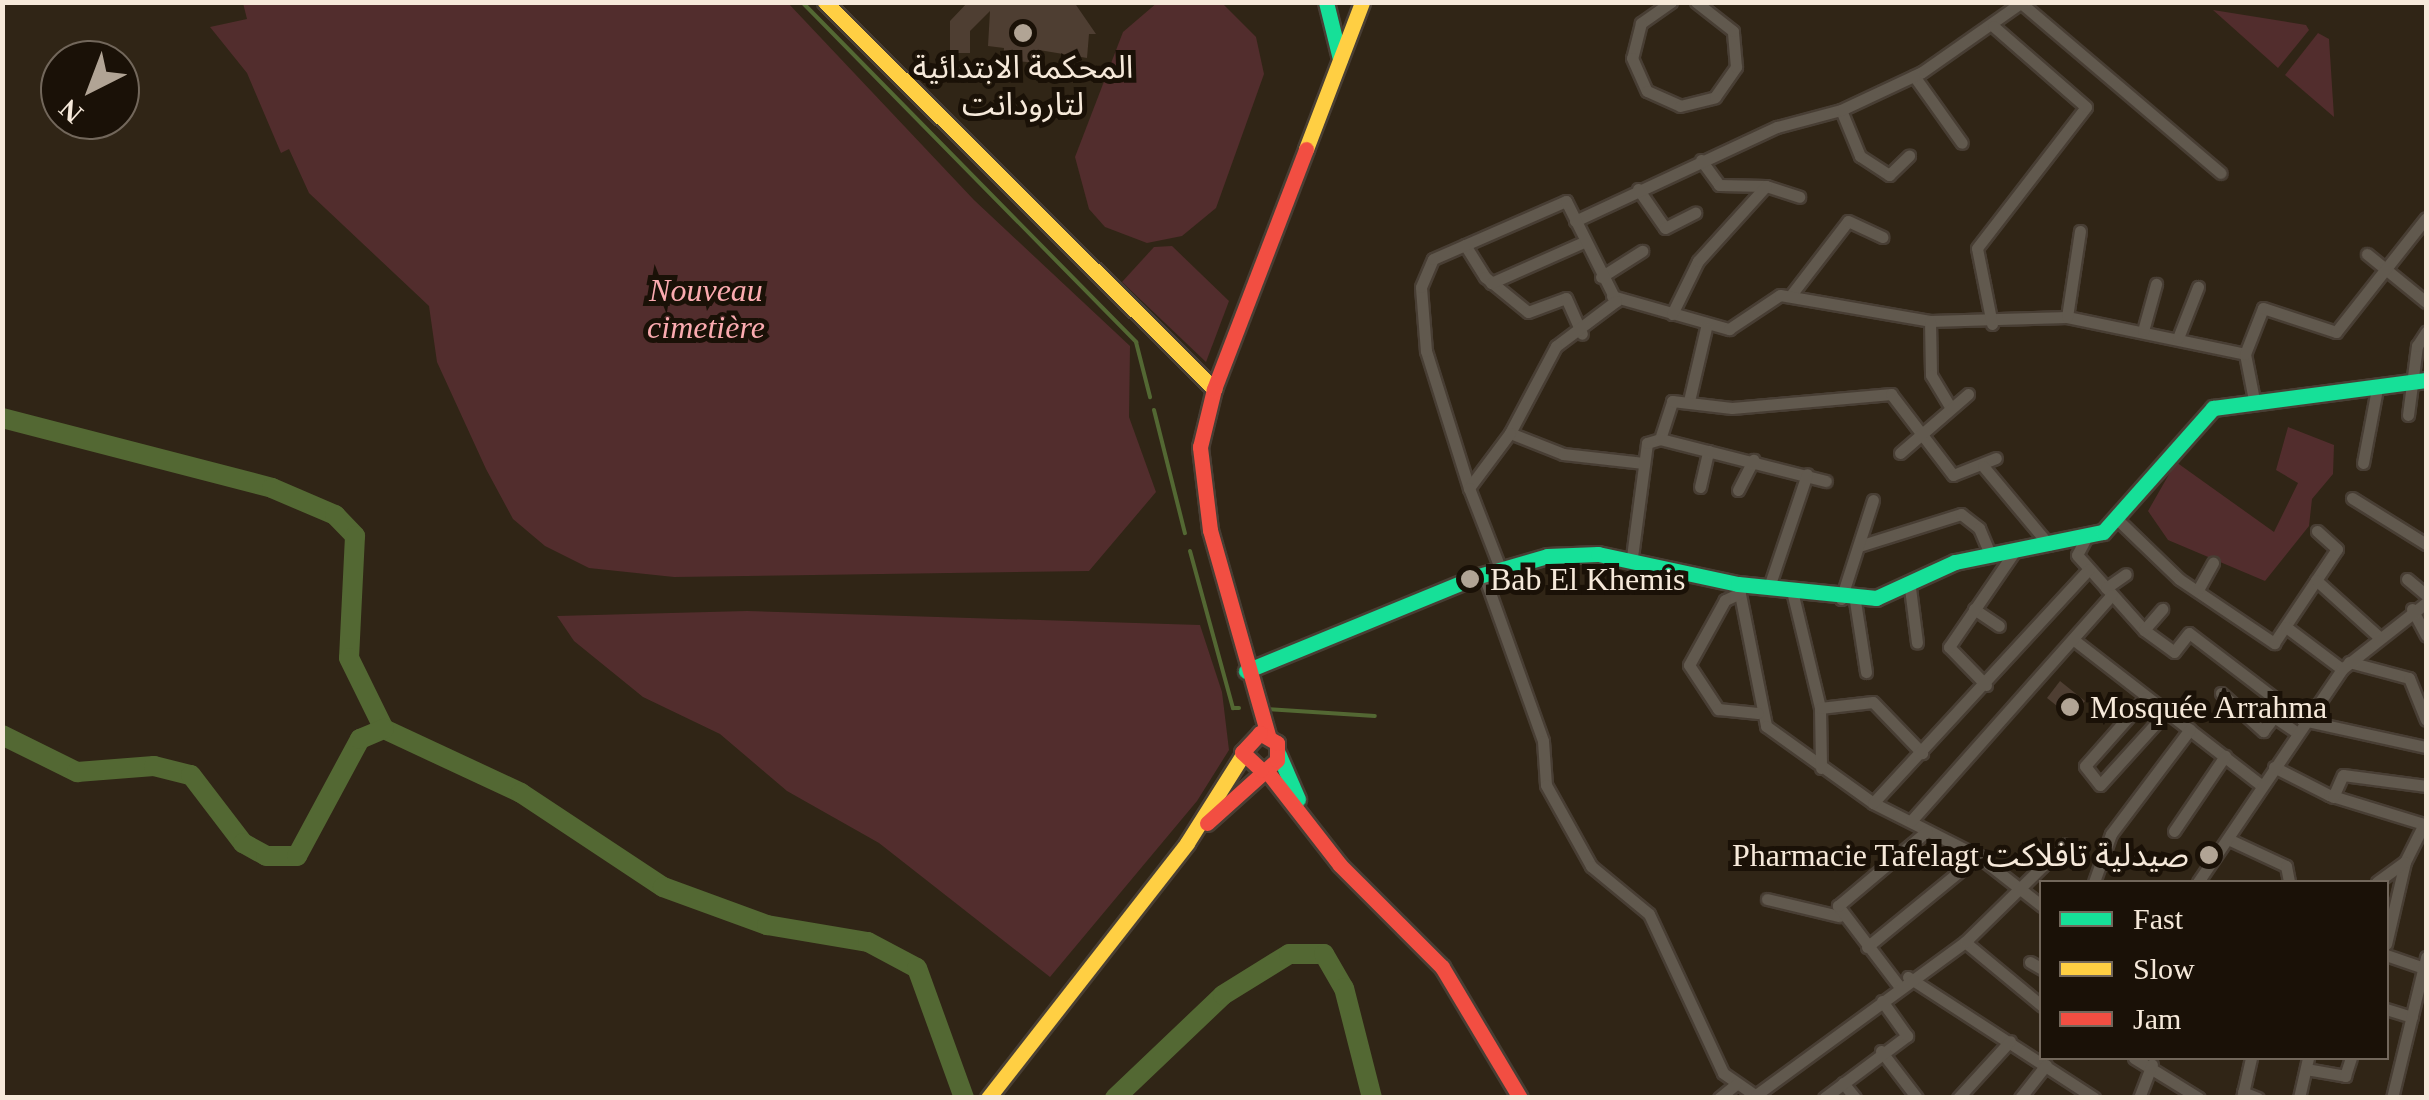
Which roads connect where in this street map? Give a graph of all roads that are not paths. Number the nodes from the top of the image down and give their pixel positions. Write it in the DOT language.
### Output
graph roads {
  1 [pos="825,2"];
  2 [pos="1329,2"];
  3 [pos="1361,2"];
  4 [pos="1670,2"];
  5 [pos="1696,2"];
  6 [pos="2022,3"];
  7 [pos="1993,26"];
  8 [pos="1340,59"];
  9 [pos="1914,76"];
  10 [pos="1841,110"];
  11 [pos="1962,143"];
  12 [pos="1909,156"];
  13 [pos="1701,160"];
  14 [pos="2221,173"];
  15 [pos="1766,186"];
  16 [pos="1638,190"];
  17 [pos="1799,197"];
  18 [pos="1694,213"];
  19 [pos="2426,218"];
  20 [pos="1574,221"];
  21 [pos="2080,232"];
  22 [pos="1882,237"];
  23 [pos="1584,242"];
  24 [pos="1465,245"];
  25 [pos="1642,251"];
  26 [pos="2368,254"];
  27 [pos="2382,266"];
  28 [pos="1601,276"];
  29 [pos="1491,283"];
  30 [pos="2156,284"];
  31 [pos="2198,288"];
  32 [pos="1791,294"];
  33 [pos="1612,296"];
  34 [pos="2426,302"];
  35 [pos="1672,314"];
  36 [pos="2067,317"];
  37 [pos="1930,322"];
  38 [pos="1992,324"];
  39 [pos="1706,328"];
  40 [pos="2144,331"];
  41 [pos="2426,332"];
  42 [pos="1582,334"];
  43 [pos="2178,338"];
  44 [pos="2245,354"];
  45 [pos="2419,380"];
  46 [pos="1214,389"];
  47 [pos="2376,389"];
  48 [pos="1968,394"];
  49 [pos="2254,400"];
  50 [pos="1689,402"];
  51 [pos="1950,407"];
  52 [pos="2408,415"];
  53 [pos="1919,430"];
  54 [pos="1510,433"];
  55 [pos="1660,439"];
  56 [pos="1708,452"];
  57 [pos="1900,453"];
  58 [pos="1996,458"];
  59 [pos="1753,460"];
  60 [pos="1643,463"];
  61 [pos="2363,464"];
  62 [pos="1983,466"];
  63 [pos="1807,474"];
  64 [pos="1826,480"];
  65 [pos="1469,488"];
  66 [pos="1700,488"];
  67 [pos="1738,490"];
  68 [pos="2352,498"];
  69 [pos="1873,500"];
  70 [pos="2119,521"];
  71 [pos="2316,531"];
  72 [pos="2086,538"];
  73 [pos="2426,544"];
  74 [pos="2049,545"];
  75 [pos="1859,546"];
  76 [pos="2016,548"];
  77 [pos="1990,554"];
  78 [pos="1632,557"];
  79 [pos="2213,563"];
  80 [pos="1500,568"];
  81 [pos="2089,569"];
  82 [pos="2126,574"];
  83 [pos="1474,577"];
  84 [pos="2407,579"];
  85 [pos="2316,580"];
  86 [pos="1770,587"];
  87 [pos="1910,588"];
  88 [pos="2199,588"];
  89 [pos="1739,589"];
  90 [pos="1792,591"];
  91 [pos="2109,592"];
  92 [pos="2426,595"];
  93 [pos="1848,600"];
  94 [pos="2426,603"];
  95 [pos="2162,608"];
  96 [pos="2412,609"];
  97 [pos="1974,610"];
  98 [pos="1999,626"];
  99 [pos="2286,626"];
  100 [pos="2144,630"];
  101 [pos="2378,636"];
  102 [pos="2426,636"];
  103 [pos="2074,640"];
  104 [pos="1917,642"];
  105 [pos="2346,665"];
  106 [pos="1246,671"];
  107 [pos="1866,672"];
  108 [pos="1986,684"];
  109 [pos="2221,692"];
  110 [pos="1252,696"];
  111 [pos="2146,697"];
  112 [pos="1820,708"];
  113 [pos="2167,710"];
  114 [pos="1758,714"];
  115 [pos="2274,717"];
  116 [pos="2426,720"];
  117 [pos="2299,726"];
  118 [pos="2190,729"];
  119 [pos="1268,735"];
  120 [pos="1248,738"];
  121 [pos="2426,748"];
  122 [pos="1922,753"];
  123 [pos="1278,755"];
  124 [pos="1242,756"];
  125 [pos="2225,756"];
  126 [pos="2274,767"];
  127 [pos="1821,768"];
  128 [pos="1263,770"];
  129 [pos="2262,786"];
  130 [pos="2426,786"];
  131 [pos="2333,796"];
  132 [pos="1873,803"];
  133 [pos="1303,811"];
  134 [pos="1911,822"];
  135 [pos="2426,822"];
  136 [pos="1927,831"];
  137 [pos="2174,832"];
  138 [pos="2228,839"];
  139 [pos="1187,843"];
  140 [pos="2064,845"];
  141 [pos="1978,856"];
  142 [pos="2405,862"];
  143 [pos="2095,880"];
  144 [pos="2199,880"];
  145 [pos="2288,880"];
  146 [pos="2380,880"];
  147 [pos="2025,889"];
  148 [pos="1766,899"];
  149 [pos="2039,903"];
  150 [pos="1840,916"];
  151 [pos="2389,931"];
  152 [pos="1966,942"];
  153 [pos="1867,947"];
  154 [pos="2389,956"];
  155 [pos="2425,962"];
  156 [pos="1904,981"];
  157 [pos="2423,986"];
  158 [pos="1882,1000"];
  159 [pos="2039,1003"];
  160 [pos="2389,1010"];
  161 [pos="2412,1017"];
  162 [pos="2010,1040"];
  163 [pos="1881,1051"];
  164 [pos="2140,1060"];
  165 [pos="2251,1060"];
  166 [pos="2350,1060"];
  167 [pos="2307,1063"];
  168 [pos="2152,1064"];
  169 [pos="2046,1065"];
  170 [pos="1843,1082"];
  171 [pos="1735,1085"];
  172 [pos="992,1092"];
  173 [pos="2242,1095"];
  174 [pos="1757,1096"];
  175 [pos="2194,1096"];
  176 [pos="1718,1097"];
  177 [pos="1520,1098"];
  178 [pos="1824,1098"];
  179 [pos="1855,1098"];
  180 [pos="1917,1098"];
  181 [pos="1958,1098"];
  182 [pos="2020,1098"];
  183 [pos="2094,1098"];
  184 [pos="2140,1098"];
  185 [pos="2258,1098"];
  186 [pos="2299,1098"];
  187 [pos="2392,1098"];
  1 -- 46 [label="street"];
  2 -- 3 [label="street"];
  2 -- 8 [label="street"];
  3 -- 8 [label="street"];
  4 -- 5 [label="street"];
  6 -- 7 [label="street"];
  6 -- 14 [label="street"];
  7 -- 9 [label="street"];
  7 -- 38 [label="street"];
  8 -- 46 [label="street"];
  9 -- 10 [label="street"];
  9 -- 11 [label="street"];
  10 -- 12 [label="street"];
  10 -- 13 [label="street"];
  13 -- 15 [label="street"];
  13 -- 16 [label="street"];
  15 -- 17 [label="street"];
  15 -- 35 [label="street"];
  16 -- 18 [label="street"];
  16 -- 20 [label="street"];
  19 -- 27 [label="street"];
  20 -- 23 [label="street"];
  20 -- 24 [label="street"];
  21 -- 36 [label="street"];
  22 -- 32 [label="street"];
  23 -- 28 [label="street"];
  23 -- 29 [label="street"];
  24 -- 29 [label="street"];
  24 -- 65 [label="street"];
  25 -- 28 [label="street"];
  26 -- 27 [label="street"];
  27 -- 34 [label="street"];
  27 -- 44 [label="street"];
  28 -- 33 [label="street"];
  29 -- 42 [label="street"];
  30 -- 40 [label="street"];
  31 -- 43 [label="street"];
  32 -- 37 [label="street"];
  32 -- 39 [label="street"];
  33 -- 35 [label="street"];
  33 -- 42 [label="street"];
  35 -- 39 [label="street"];
  36 -- 38 [label="street"];
  36 -- 40 [label="street"];
  37 -- 38 [label="street"];
  37 -- 51 [label="street"];
  39 -- 50 [label="street"];
  40 -- 43 [label="street"];
  41 -- 45 [label="street"];
  42 -- 54 [label="street"];
  43 -- 44 [label="street"];
  44 -- 49 [label="street"];
  45 -- 47 [label="street"];
  45 -- 52 [label="street"];
  46 -- 106 [label="street"];
  47 -- 49 [label="street"];
  47 -- 61 [label="street"];
  48 -- 51 [label="street"];
  49 -- 70 [label="street"];
  50 -- 53 [label="street"];
  50 -- 55 [label="street"];
  51 -- 53 [label="street"];
  53 -- 57 [label="street"];
  53 -- 62 [label="street"];
  54 -- 60 [label="street"];
  54 -- 65 [label="street"];
  55 -- 56 [label="street"];
  55 -- 60 [label="street"];
  56 -- 59 [label="street"];
  56 -- 66 [label="street"];
  58 -- 62 [label="street"];
  59 -- 63 [label="street"];
  59 -- 67 [label="street"];
  60 -- 78 [label="street"];
  62 -- 74 [label="street"];
  63 -- 64 [label="street"];
  63 -- 86 [label="street"];
  65 -- 80 [label="street"];
  68 -- 73 [label="street"];
  69 -- 75 [label="street"];
  70 -- 72 [label="street"];
  70 -- 88 [label="street"];
  71 -- 85 [label="street"];
  72 -- 74 [label="street"];
  72 -- 81 [label="street"];
  74 -- 76 [label="street"];
  75 -- 77 [label="street"];
  75 -- 93 [label="street"];
  76 -- 77 [label="street"];
  76 -- 97 [label="street"];
  77 -- 87 [label="street"];
  78 -- 80 [label="street"];
  78 -- 89 [label="street"];
  79 -- 88 [label="street"];
  80 -- 83 [label="street"];
  81 -- 91 [label="street"];
  81 -- 108 [label="street"];
  82 -- 91 [label="street"];
  83 -- 106 [label="street"];
  83 -- 171 [label="street"];
  84 -- 92 [label="street"];
  85 -- 99 [label="street"];
  85 -- 101 [label="street"];
  86 -- 89 [label="street"];
  86 -- 90 [label="street"];
  87 -- 93 [label="street"];
  87 -- 104 [label="street"];
  88 -- 99 [label="street"];
  89 -- 114 [label="street"];
  89 -- 114 [label="street"];
  90 -- 93 [label="street"];
  90 -- 112 [label="street"];
  91 -- 100 [label="street"];
  91 -- 103 [label="street"];
  93 -- 107 [label="street"];
  94 -- 96 [label="street"];
  95 -- 100 [label="street"];
  96 -- 101 [label="street"];
  96 -- 102 [label="street"];
  97 -- 98 [label="street"];
  97 -- 108 [label="street"];
  99 -- 105 [label="street"];
  100 -- 115 [label="street"];
  101 -- 105 [label="street"];
  103 -- 111 [label="street"];
  103 -- 134 [label="street"];
  105 -- 116 [label="street"];
  105 -- 117 [label="street"];
  106 -- 110 [label="street"];
  108 -- 122 [label="street"];
  109 -- 115 [label="street"];
  110 -- 119 [label="street"];
  110 -- 120 [label="street"];
  111 -- 113 [label="street"];
  111 -- 113 [label="street"];
  112 -- 122 [label="street"];
  112 -- 127 [label="street"];
  113 -- 118 [label="street"];
  114 -- 127 [label="street"];
  115 -- 117 [label="street"];
  117 -- 121 [label="street"];
  117 -- 126 [label="street"];
  118 -- 125 [label="street"];
  118 -- 143 [label="street"];
  119 -- 120 [label="street"];
  119 -- 123 [label="street"];
  120 -- 124 [label="street"];
  122 -- 132 [label="street"];
  123 -- 128 [label="street"];
  123 -- 133 [label="street"];
  124 -- 128 [label="street"];
  124 -- 139 [label="street"];
  125 -- 129 [label="street"];
  125 -- 137 [label="street"];
  126 -- 129 [label="street"];
  126 -- 131 [label="street"];
  127 -- 132 [label="street"];
  128 -- 133 [label="street"];
  128 -- 139 [label="street"];
  129 -- 138 [label="street"];
  130 -- 131 [label="street"];
  131 -- 135 [label="street"];
  132 -- 134 [label="street"];
  133 -- 177 [label="street"];
  134 -- 136 [label="street"];
  135 -- 142 [label="street"];
  136 -- 141 [label="street"];
  136 -- 150 [label="street"];
  138 -- 144 [label="street"];
  138 -- 145 [label="street"];
  139 -- 172 [label="street"];
  140 -- 147 [label="street"];
  141 -- 147 [label="street"];
  141 -- 153 [label="street"];
  142 -- 146 [label="street"];
  142 -- 151 [label="street"];
  147 -- 149 [label="street"];
  147 -- 152 [label="street"];
  148 -- 150 [label="street"];
  150 -- 153 [label="street"];
  152 -- 156 [label="street"];
  152 -- 159 [label="street"];
  153 -- 156 [label="street"];
  154 -- 155 [label="street"];
  155 -- 157 [label="street"];
  156 -- 158 [label="street"];
  156 -- 162 [label="street"];
  157 -- 161 [label="street"];
  158 -- 163 [label="street"];
  158 -- 174 [label="street"];
  160 -- 161 [label="street"];
  161 -- 187 [label="street"];
  162 -- 169 [label="street"];
  162 -- 181 [label="street"];
  163 -- 170 [label="street"];
  163 -- 180 [label="street"];
  164 -- 168 [label="street"];
  165 -- 173 [label="street"];
  166 -- 167 [label="street"];
  167 -- 186 [label="street"];
  168 -- 175 [label="street"];
  168 -- 184 [label="street"];
  169 -- 182 [label="street"];
  169 -- 183 [label="street"];
  170 -- 178 [label="street"];
  170 -- 179 [label="street"];
  171 -- 174 [label="street"];
  171 -- 176 [label="street"];
  173 -- 185 [label="street"];
}
